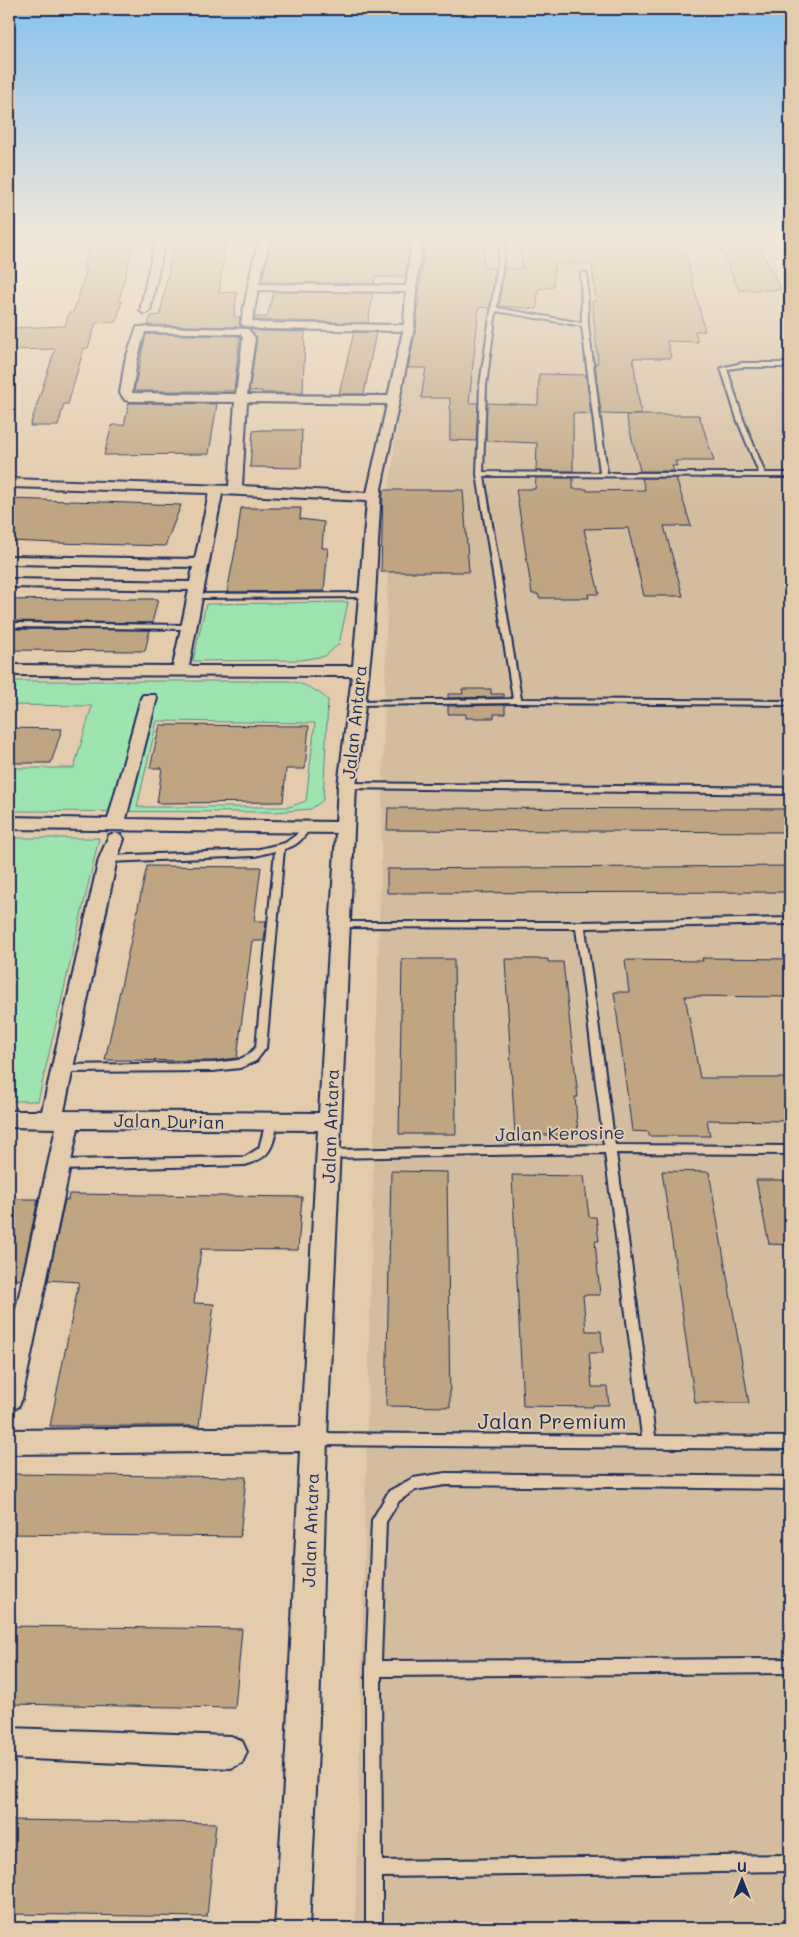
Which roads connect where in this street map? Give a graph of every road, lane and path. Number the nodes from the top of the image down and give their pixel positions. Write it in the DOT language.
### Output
graph roads {
  1 [pos="324,326"];
  2 [pos="491,326"];
  3 [pos="585,326"];
  4 [pos="409,328"];
  5 [pos="790,365"];
  6 [pos="242,398"];
  7 [pos="393,400"];
  8 [pos="480,474"];
  9 [pos="604,475"];
  10 [pos="763,475"];
  11 [pos="790,475"];
  12 [pos="9,483"];
  13 [pos="216,489"];
  14 [pos="235,490"];
  15 [pos="373,497"];
  16 [pos="9,560"];
  17 [pos="61,561"];
  18 [pos="202,563"];
  19 [pos="9,583"];
  20 [pos="52,584"];
  21 [pos="196,591"];
  22 [pos="367,595"];
  23 [pos="9,625"];
  24 [pos="189,627"];
  25 [pos="9,670"];
  26 [pos="180,671"];
  27 [pos="360,671"];
  28 [pos="149,698"];
  29 [pos="517,701"];
  30 [pos="356,703"];
  31 [pos="790,703"];
  32 [pos="347,786"];
  33 [pos="790,791"];
  34 [pos="9,822"];
  35 [pos="305,828"];
  36 [pos="345,828"];
  37 [pos="115,832"];
  38 [pos="280,847"];
  39 [pos="108,859"];
  40 [pos="790,922"];
  41 [pos="340,924"];
  42 [pos="580,925"];
  43 [pos="62,1069"];
  44 [pos="9,1119"];
  45 [pos="61,1119"];
  46 [pos="272,1122"];
  47 [pos="329,1122"];
  48 [pos="609,1149"];
  49 [pos="790,1150"];
  50 [pos="330,1154"];
  51 [pos="60,1165"];
  52 [pos="9,1400"];
  53 [pos="314,1439"];
  54 [pos="649,1441"];
  55 [pos="9,1442"];
  56 [pos="790,1443"];
  57 [pos="790,1483"];
  58 [pos="790,1666"];
  59 [pos="373,1669"];
  60 [pos="9,1742"];
  61 [pos="231,1752"];
  62 [pos="790,1863"];
  63 [pos="374,1869"];
  64 [pos="292,1928"];
  65 [pos="374,1928"];
  1 -- 4 [label="street"];
  2 -- 8 [label="lane"];
  3 -- 9 [label="lane"];
  4 -- 7 [label="street, Jalan Antara"];
  5 -- 10 [label="lane"];
  6 -- 6 [label="street"];
  6 -- 7 [label="street"];
  6 -- 14 [label="street"];
  7 -- 15 [label="street, Jalan Antara"];
  8 -- 9 [label="lane"];
  8 -- 29 [label="lane"];
  9 -- 10 [label="lane"];
  10 -- 11 [label="lane"];
  12 -- 13 [label="street"];
  13 -- 14 [label="street"];
  13 -- 18 [label="street"];
  14 -- 15 [label="street"];
  15 -- 22 [label="street, Jalan Antara"];
  16 -- 17 [label="street"];
  17 -- 18 [label="street"];
  17 -- 20 [label="street"];
  18 -- 21 [label="street"];
  19 -- 20 [label="street"];
  20 -- 21 [label="street"];
  21 -- 22 [label="lane"];
  21 -- 24 [label="street"];
  22 -- 27 [label="street, Jalan Antara"];
  23 -- 24 [label="lane"];
  24 -- 26 [label="street"];
  25 -- 26 [label="street"];
  26 -- 27 [label="street"];
  27 -- 30 [label="street, Jalan Antara"];
  28 -- 37 [label="street"];
  29 -- 30 [label="lane"];
  29 -- 31 [label="lane"];
  30 -- 32 [label="street, Jalan Antara"];
  32 -- 33 [label="lane"];
  32 -- 36 [label="street, Jalan Antara"];
  34 -- 37 [label="street"];
  35 -- 36 [label="street"];
  35 -- 37 [label="street"];
  35 -- 38 [label="lane"];
  36 -- 41 [label="street, Jalan Antara"];
  37 -- 39 [label="street"];
  38 -- 39 [label="lane"];
  38 -- 43 [label="lane"];
  39 -- 43 [label="street"];
  40 -- 42 [label="lane"];
  41 -- 42 [label="lane"];
  41 -- 47 [label="street, Jalan Antara"];
  42 -- 48 [label="lane"];
  43 -- 45 [label="street"];
  44 -- 45 [label="street, Jalan Durian"];
  45 -- 46 [label="street, Jalan Durian"];
  45 -- 51 [label="street"];
  46 -- 47 [label="street, Jalan Durian"];
  46 -- 51 [label="lane"];
  47 -- 50 [label="street, Jalan Antara"];
  48 -- 49 [label="lane, Jalan Kerosine"];
  48 -- 50 [label="lane, Jalan Kerosine"];
  48 -- 54 [label="lane"];
  50 -- 53 [label="street, Jalan Antara"];
  51 -- 52 [label="street"];
  53 -- 54 [label="lane, Jalan Premium"];
  53 -- 55 [label="street"];
  53 -- 64 [label="street, Jalan Antara"];
  54 -- 56 [label="lane, Jalan Premium"];
  57 -- 59 [label="lane"];
  58 -- 59 [label="lane"];
  59 -- 63 [label="lane"];
  60 -- 61 [label="street"];
  62 -- 63 [label="lane"];
  63 -- 65 [label="lane"];
}
